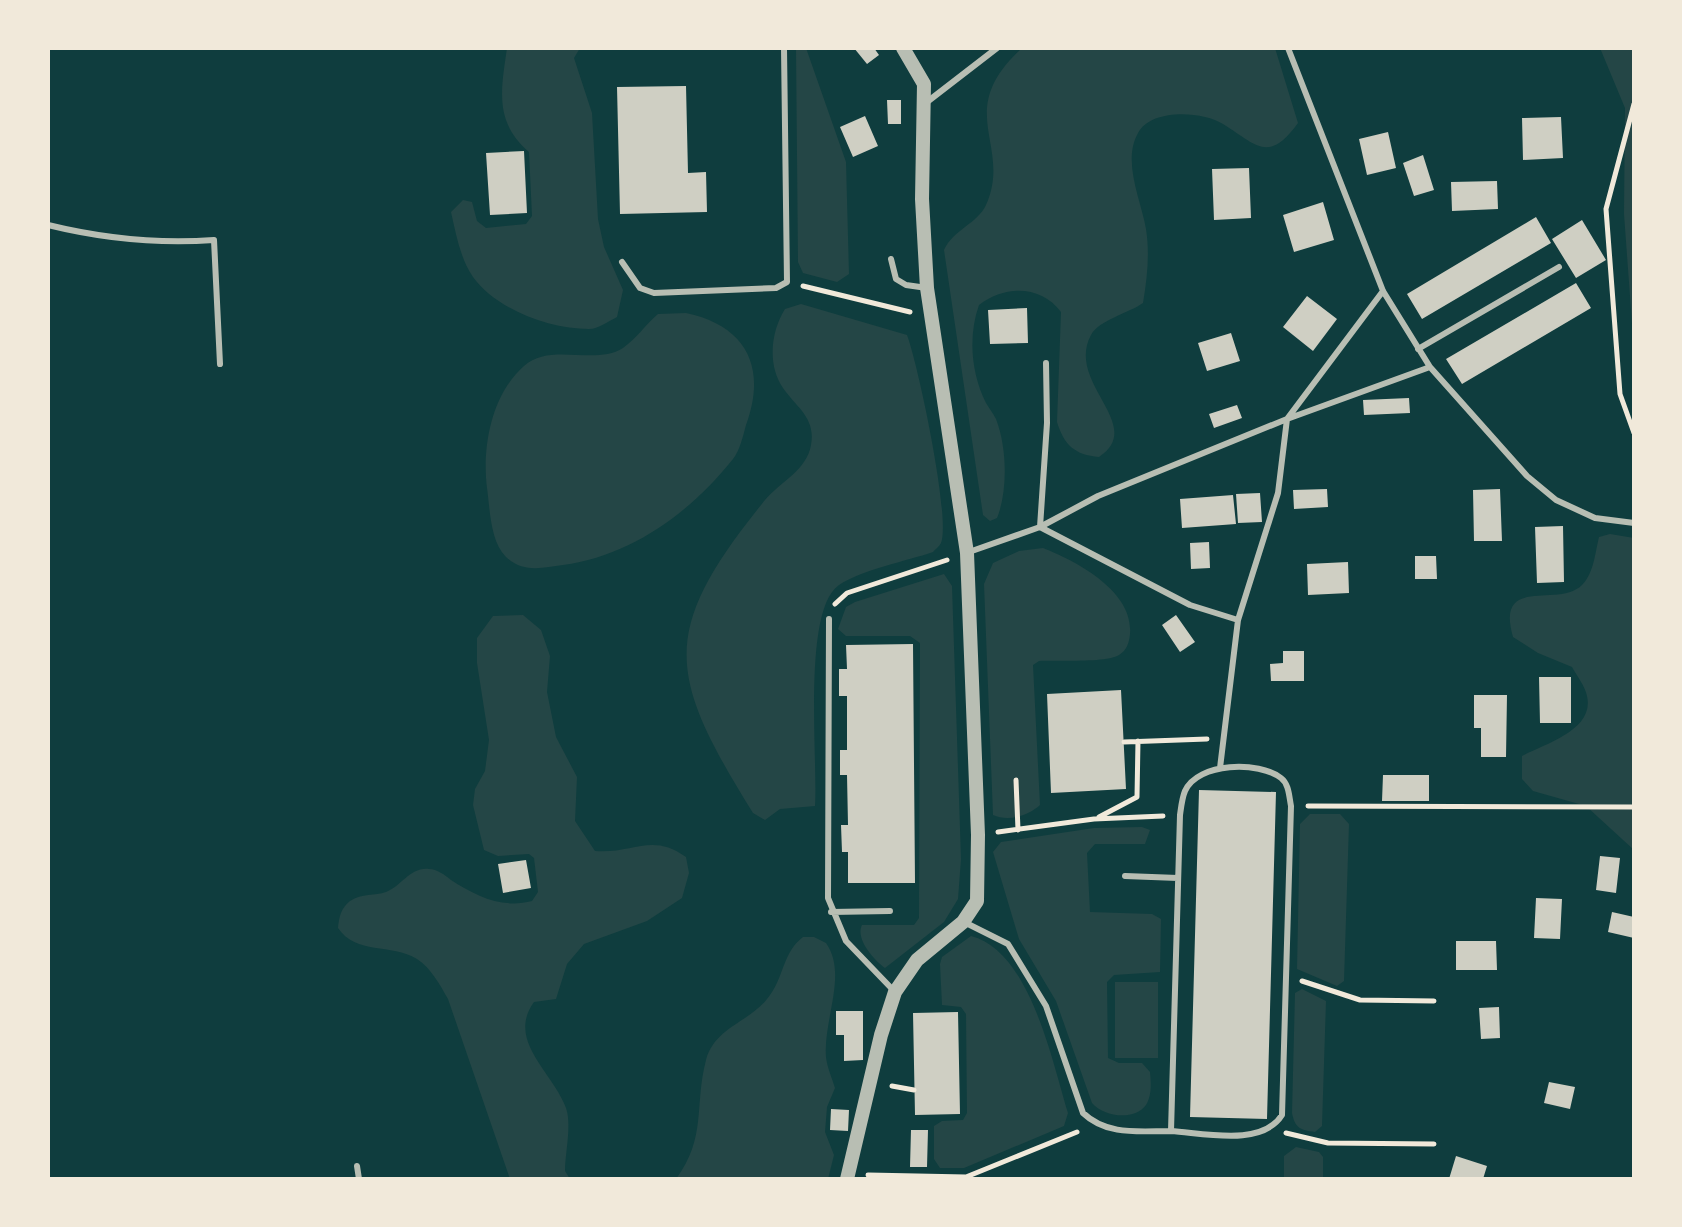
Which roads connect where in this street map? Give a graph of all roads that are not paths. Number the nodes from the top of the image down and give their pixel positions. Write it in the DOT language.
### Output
graph roads {
  1 [pos="784,48"];
  2 [pos="903,48"];
  3 [pos="997,48"];
  4 [pos="1288,48"];
  5 [pos="925,103"];
  6 [pos="48,225"];
  7 [pos="891,259"];
  8 [pos="622,262"];
  9 [pos="1559,267"];
  10 [pos="927,288"];
  11 [pos="1383,291"];
  12 [pos="1418,349"];
  13 [pos="1046,363"];
  14 [pos="220,364"];
  15 [pos="1430,367"];
  16 [pos="1287,419"];
  17 [pos="1634,523"];
  18 [pos="1040,527"];
  19 [pos="967,553"];
  20 [pos="829,619"];
  21 [pos="1238,620"];
  22 [pos="1220,768"];
  23 [pos="1125,876"];
  24 [pos="1178,878"];
  25 [pos="890,911"];
  26 [pos="831,912"];
  27 [pos="963,922"];
  28 [pos="895,992"];
  29 [pos="1171,1131"];
  30 [pos="357,1166"];
  31 [pos="848,1177"];
  32 [pos="359,1179"];
  1 -- 8 [label="lane"];
  2 -- 5 [label="street"];
  3 -- 5 [label="lane"];
  4 -- 11 [label="lane"];
  5 -- 10 [label="street"];
  6 -- 14 [label="lane"];
  7 -- 10 [label="lane"];
  9 -- 12 [label="lane"];
  10 -- 19 [label="street"];
  11 -- 12 [label="lane"];
  11 -- 16 [label="lane"];
  12 -- 15 [label="lane"];
  13 -- 18 [label="lane"];
  15 -- 16 [label="lane"];
  15 -- 17 [label="lane"];
  16 -- 18 [label="lane"];
  16 -- 21 [label="lane"];
  18 -- 19 [label="lane"];
  18 -- 21 [label="lane"];
  19 -- 27 [label="street"];
  20 -- 26 [label="lane"];
  21 -- 22 [label="lane"];
  22 -- 24 [label="lane"];
  22 -- 29 [label="lane"];
  23 -- 24 [label="lane"];
  24 -- 29 [label="lane"];
  25 -- 26 [label="lane"];
  26 -- 28 [label="lane"];
  27 -- 28 [label="street"];
  27 -- 29 [label="lane"];
  28 -- 31 [label="street"];
  30 -- 32 [label="lane"];
}
